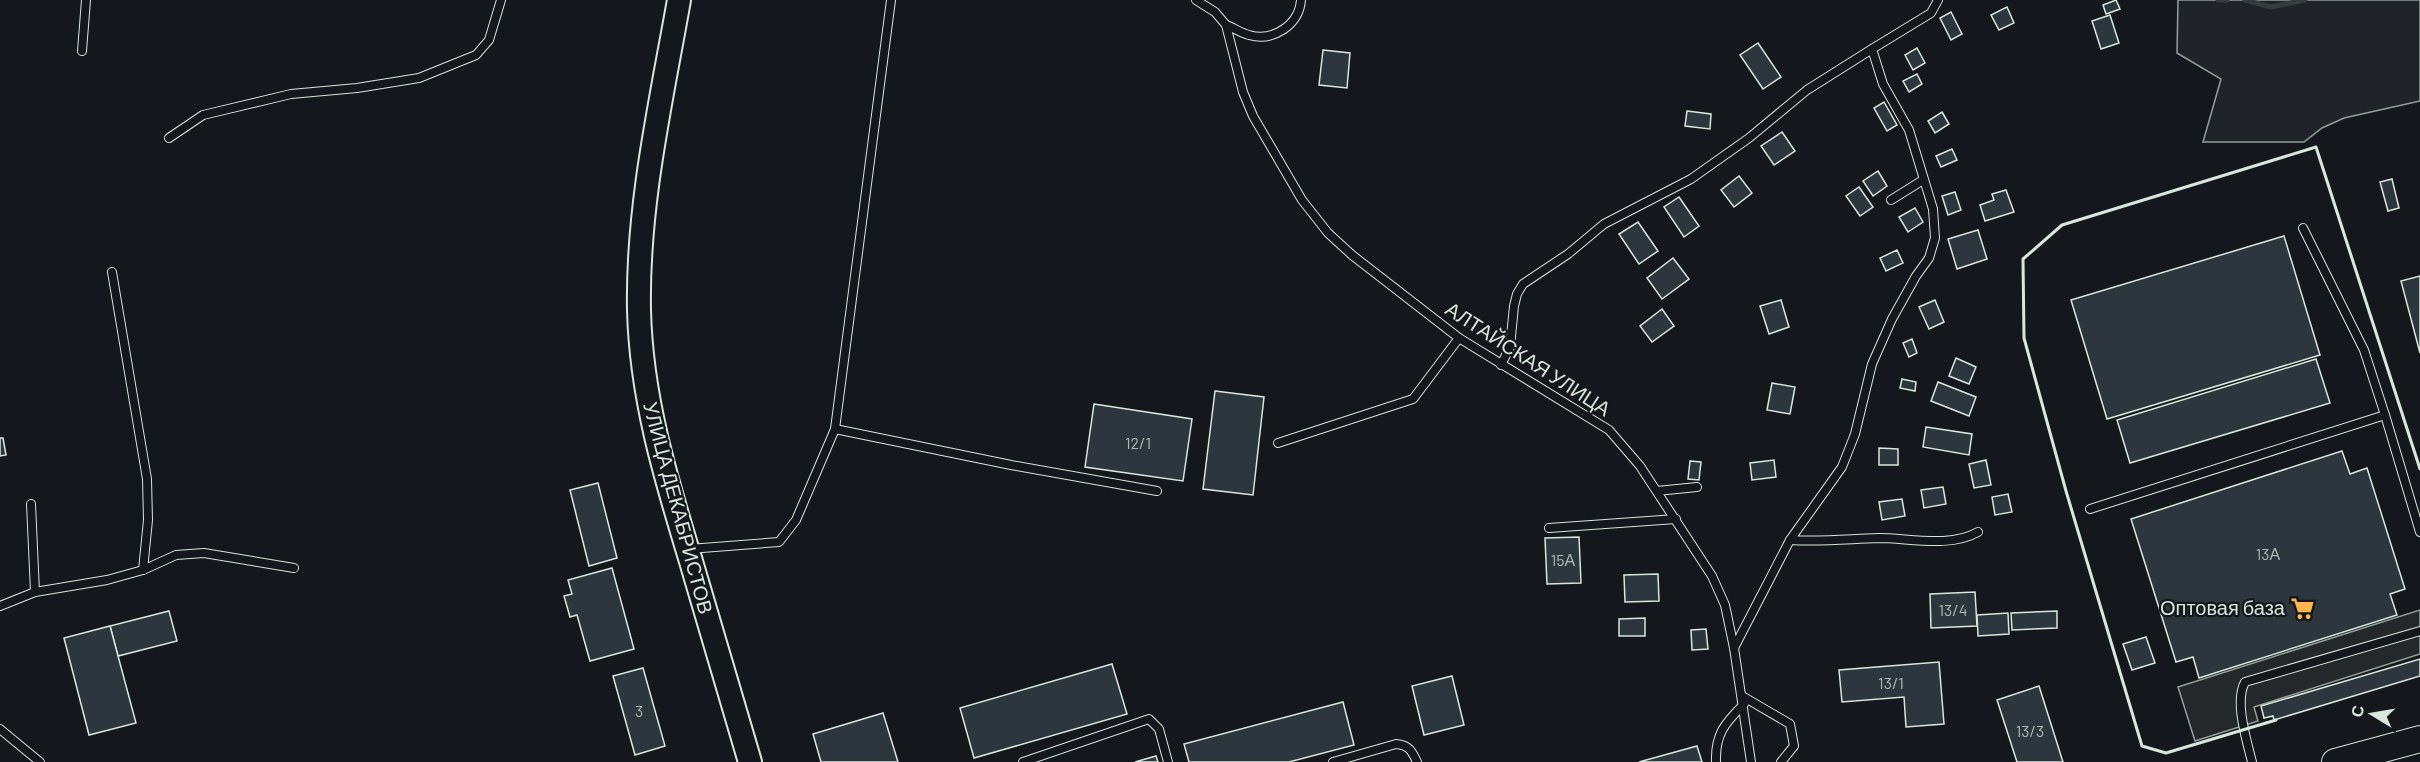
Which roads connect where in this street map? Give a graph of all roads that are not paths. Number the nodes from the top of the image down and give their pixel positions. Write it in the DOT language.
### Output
graph roads {
  1 [pos="86,0"];
  2 [pos="501,0"];
  3 [pos="679,0"];
  4 [pos="891,0"];
  5 [pos="1196,0"];
  6 [pos="1301,0"];
  7 [pos="1938,0"];
  8 [pos="1205,2"];
  9 [pos="1227,25"];
  10 [pos="1872,49"];
  11 [pos="82,51"];
  12 [pos="169,138"];
  13 [pos="1923,180"];
  14 [pos="1891,201"];
  15 [pos="2303,228"];
  16 [pos="112,272"];
  17 [pos="1459,338"];
  18 [pos="1501,365"];
  19 [pos="2385,415"];
  20 [pos="835,429"];
  21 [pos="1278,444"];
  22 [pos="1697,487"];
  23 [pos="1157,491"];
  24 [pos="1657,491"];
  25 [pos="31,504"];
  26 [pos="2090,509"];
  27 [pos="1676,519"];
  28 [pos="1549,528"];
  29 [pos="2420,531"];
  30 [pos="1978,532"];
  31 [pos="1790,540"];
  32 [pos="687,549"];
  33 [pos="294,568"];
  34 [pos="143,570"];
  35 [pos="34,592"];
  36 [pos="0,606"];
  37 [pos="2420,631"];
  38 [pos="1734,648"];
  39 [pos="1743,700"];
  40 [pos="0,729"];
  41 [pos="2420,740"];
  42 [pos="40,762"];
  43 [pos="750,762"];
  44 [pos="1023,762"];
  45 [pos="1168,762"];
  46 [pos="1333,762"];
  47 [pos="1417,762"];
  48 [pos="1716,762"];
  49 [pos="1751,762"];
  50 [pos="1780,762"];
  51 [pos="2252,762"];
  52 [pos="2335,762"];
  1 -- 11 [label="lane"];
  2 -- 12 [label="lane"];
  3 -- 32 [label="main road, УЛИЦА ДЕКАБРИСТОВ"];
  4 -- 20 [label="lane"];
  5 -- 8 [label="lane"];
  6 -- 9 [label="lane"];
  7 -- 10 [label="lane"];
  8 -- 9 [label="lane"];
  9 -- 17 [label="lane, АЛТАЙСКАЯ УЛИЦА"];
  10 -- 13 [label="lane"];
  10 -- 18 [label="lane"];
  13 -- 14 [label="lane"];
  13 -- 31 [label="lane"];
  15 -- 19 [label="lane"];
  16 -- 34 [label="lane"];
  17 -- 18 [label="lane, АЛТАЙСКАЯ УЛИЦА"];
  17 -- 21 [label="lane"];
  18 -- 24 [label="lane, АЛТАЙСКАЯ УЛИЦА"];
  19 -- 26 [label="lane"];
  19 -- 29 [label="lane"];
  20 -- 23 [label="lane"];
  20 -- 32 [label="lane"];
  22 -- 24 [label="lane"];
  24 -- 27 [label="lane, АЛТАЙСКАЯ УЛИЦА"];
  25 -- 35 [label="lane"];
  27 -- 28 [label="lane"];
  27 -- 38 [label="lane, АЛТАЙСКАЯ УЛИЦА"];
  30 -- 31 [label="lane"];
  31 -- 38 [label="lane"];
  32 -- 43 [label="main road, УЛИЦА ДЕКАБРИСТОВ"];
  33 -- 34 [label="lane"];
  34 -- 35 [label="lane"];
  35 -- 36 [label="lane"];
  37 -- 51 [label="lane"];
  38 -- 39 [label="lane, АЛТАЙСКАЯ УЛИЦА"];
  39 -- 48 [label="lane"];
  39 -- 49 [label="lane, АЛТАЙСКАЯ УЛИЦА"];
  39 -- 50 [label="lane"];
  40 -- 42 [label="lane"];
  41 -- 52 [label="main road"];
  44 -- 45 [label="lane"];
  46 -- 47 [label="lane"];
}
